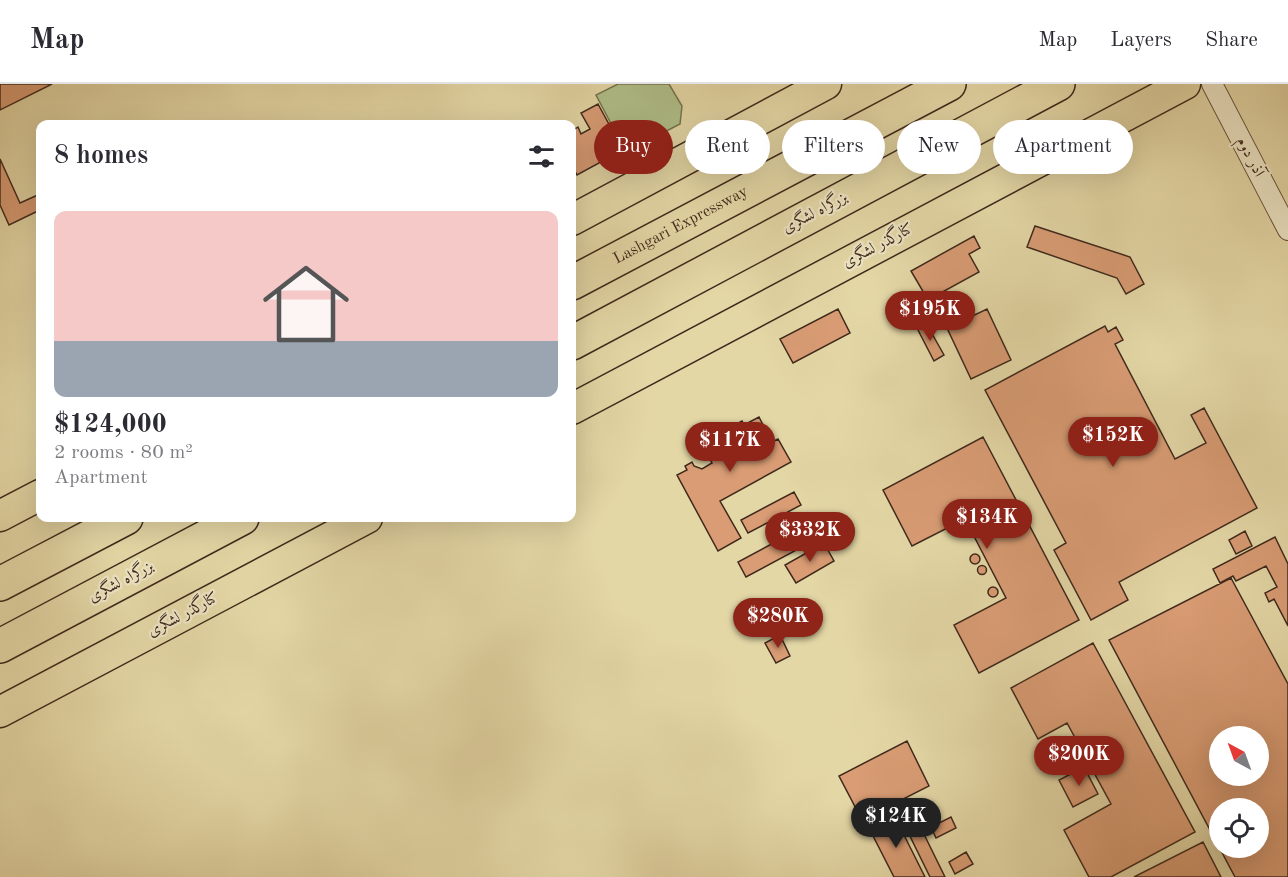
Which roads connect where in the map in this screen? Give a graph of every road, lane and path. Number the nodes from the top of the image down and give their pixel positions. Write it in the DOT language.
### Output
graph roads {
  1 [pos="826,84"];
  2 [pos="949,84"];
  3 [pos="1058,84"];
  4 [pos="1185,84"];
  5 [pos="1212,84"];
  6 [pos="576,217"];
  7 [pos="1288,230"];
  8 [pos="576,281"];
  9 [pos="576,341"];
  10 [pos="576,407"];
  11 [pos="36,497"];
  12 [pos="0,516"];
  13 [pos="118,522"];
  14 [pos="234,522"];
  15 [pos="359,522"];
  16 [pos="0,584"];
  17 [pos="0,646"];
  18 [pos="0,712"];
  1 -- 6 [label="main road"];
  2 -- 8 [label="highway, Lashgari Expressway"];
  3 -- 9 [label="highway, بزرگراه لشگری"];
  4 -- 10 [label="main road, کنارگذر لشگری"];
  5 -- 7 [label="street, آذر دوم"];
  11 -- 12 [label="main road"];
  13 -- 16 [label="highway"];
  14 -- 17 [label="highway, بزرگراه لشگری"];
  15 -- 18 [label="main road, کنارگذر لشگری"];
}
